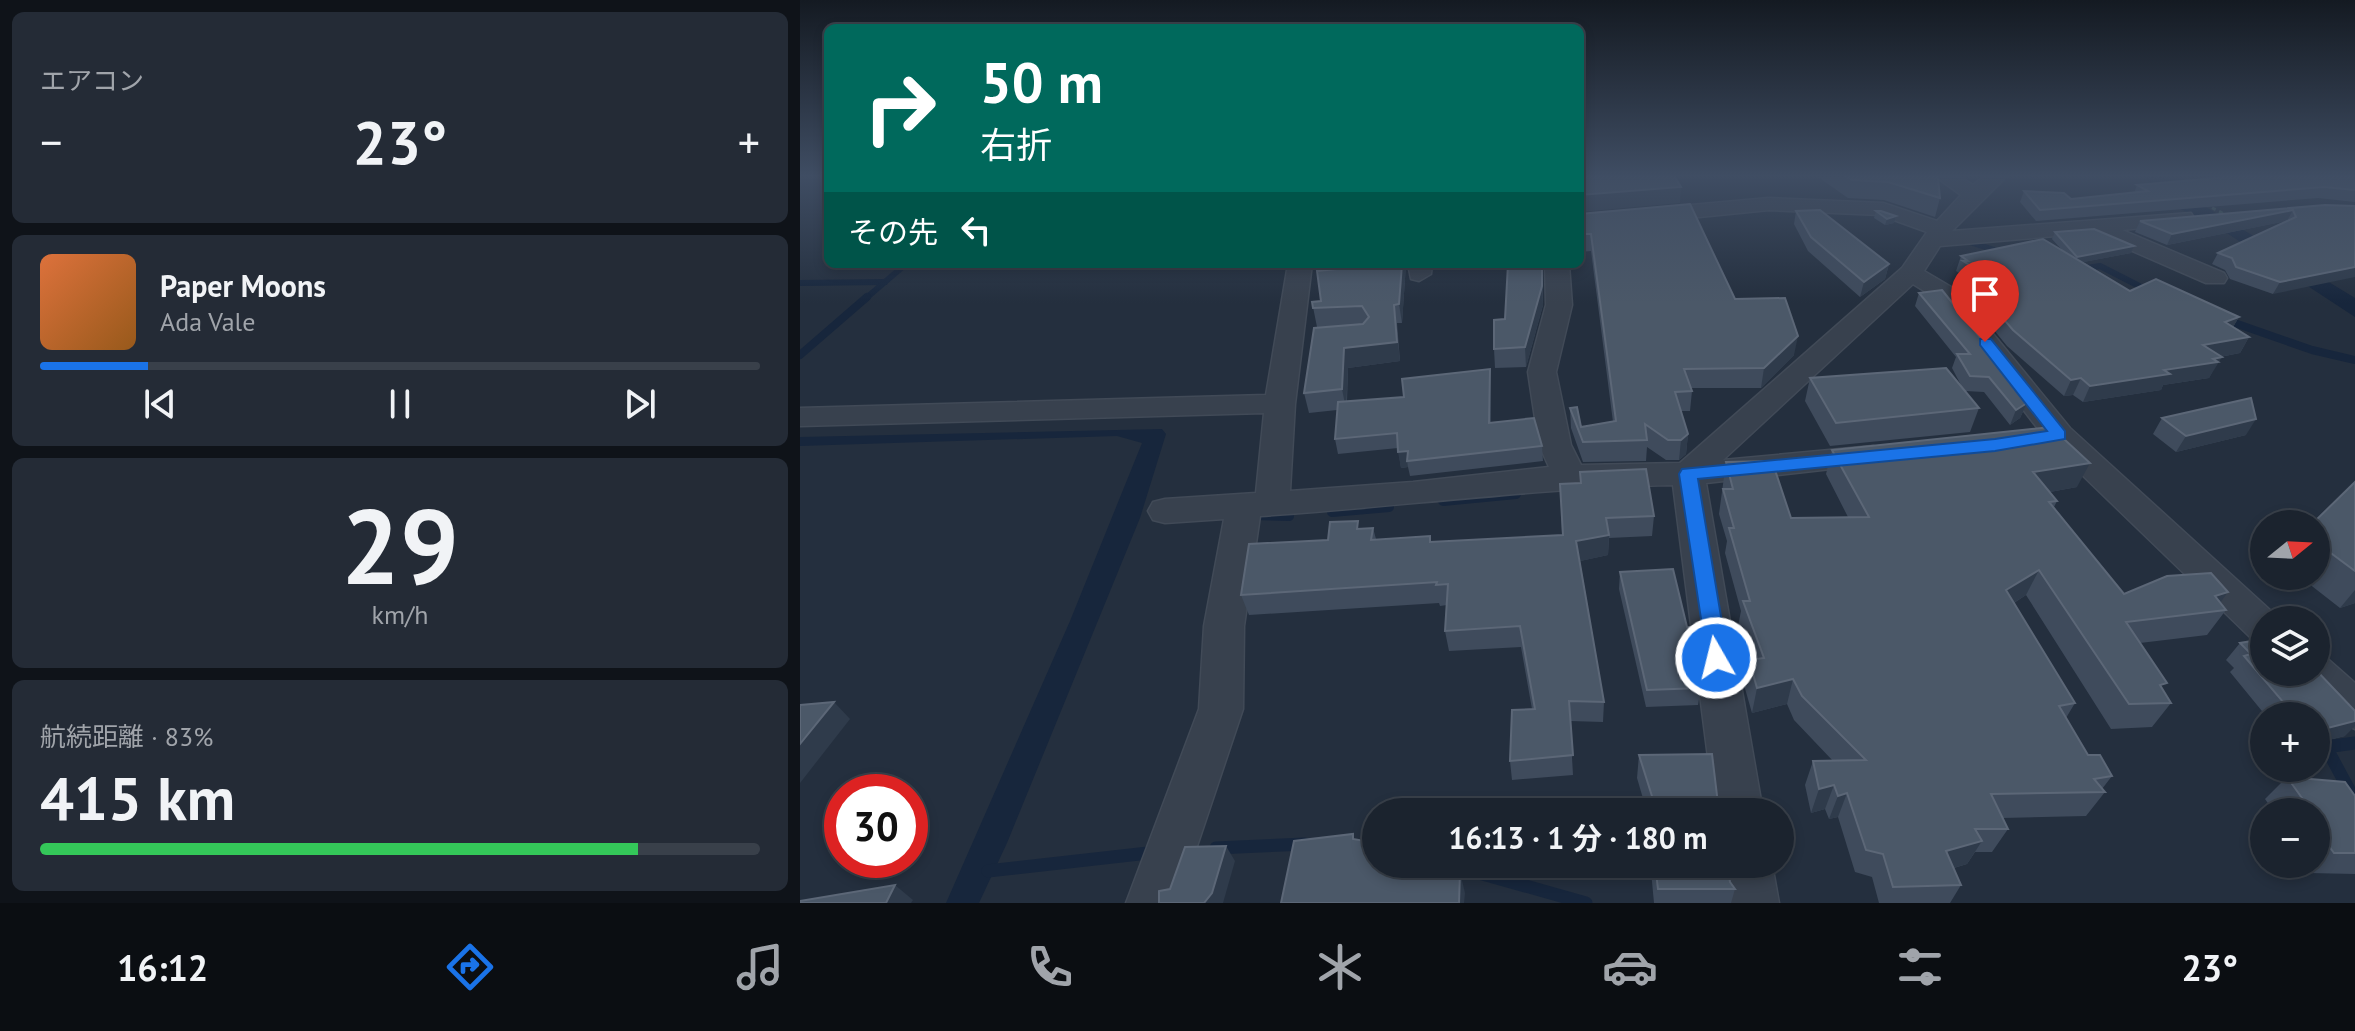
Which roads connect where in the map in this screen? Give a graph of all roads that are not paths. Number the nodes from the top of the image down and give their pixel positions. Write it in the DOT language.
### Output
graph roads {
  1 [pos="1610,219"];
  2 [pos="1904,219"];
  3 [pos="1950,219"];
  4 [pos="2177,219"];
  5 [pos="1584,222"];
  6 [pos="2095,226"];
  7 [pos="1936,235"];
  8 [pos="1557,268"];
  9 [pos="1298,272"];
  10 [pos="1911,273"];
  11 [pos="1329,278"];
  12 [pos="2215,278"];
  13 [pos="1316,337"];
  14 [pos="1289,339"];
  15 [pos="1280,404"];
  16 [pos="800,417"];
  17 [pos="2059,435"];
  18 [pos="2021,441"];
  19 [pos="1903,454"];
  20 [pos="1688,474"];
  21 [pos="1570,476"];
  22 [pos="1258,504"];
  23 [pos="1165,511"];
  24 [pos="2250,613"];
  25 [pos="2329,686"];
  26 [pos="2355,710"];
  27 [pos="1737,798"];
  28 [pos="1749,878"];
  29 [pos="1152,903"];
  30 [pos="1753,903"];
  1 -- 5 [label="street"];
  2 -- 7 [label="street"];
  3 -- 7 [label="street"];
  4 -- 6 [label="street"];
  6 -- 7 [label="street"];
  6 -- 12 [label="street"];
  7 -- 10 [label="street"];
  8 -- 21 [label="street"];
  9 -- 11 [label="street"];
  9 -- 14 [label="street"];
  10 -- 17 [label="street"];
  10 -- 20 [label="street"];
  13 -- 14 [label="street"];
  14 -- 15 [label="street"];
  15 -- 16 [label="street"];
  15 -- 22 [label="street"];
  17 -- 18 [label="street"];
  17 -- 24 [label="street"];
  19 -- 20 [label="street"];
  20 -- 21 [label="street"];
  20 -- 27 [label="street"];
  21 -- 22 [label="street"];
  22 -- 23 [label="street"];
  22 -- 29 [label="street"];
  25 -- 26 [label="street"];
  28 -- 30 [label="street"];
}
